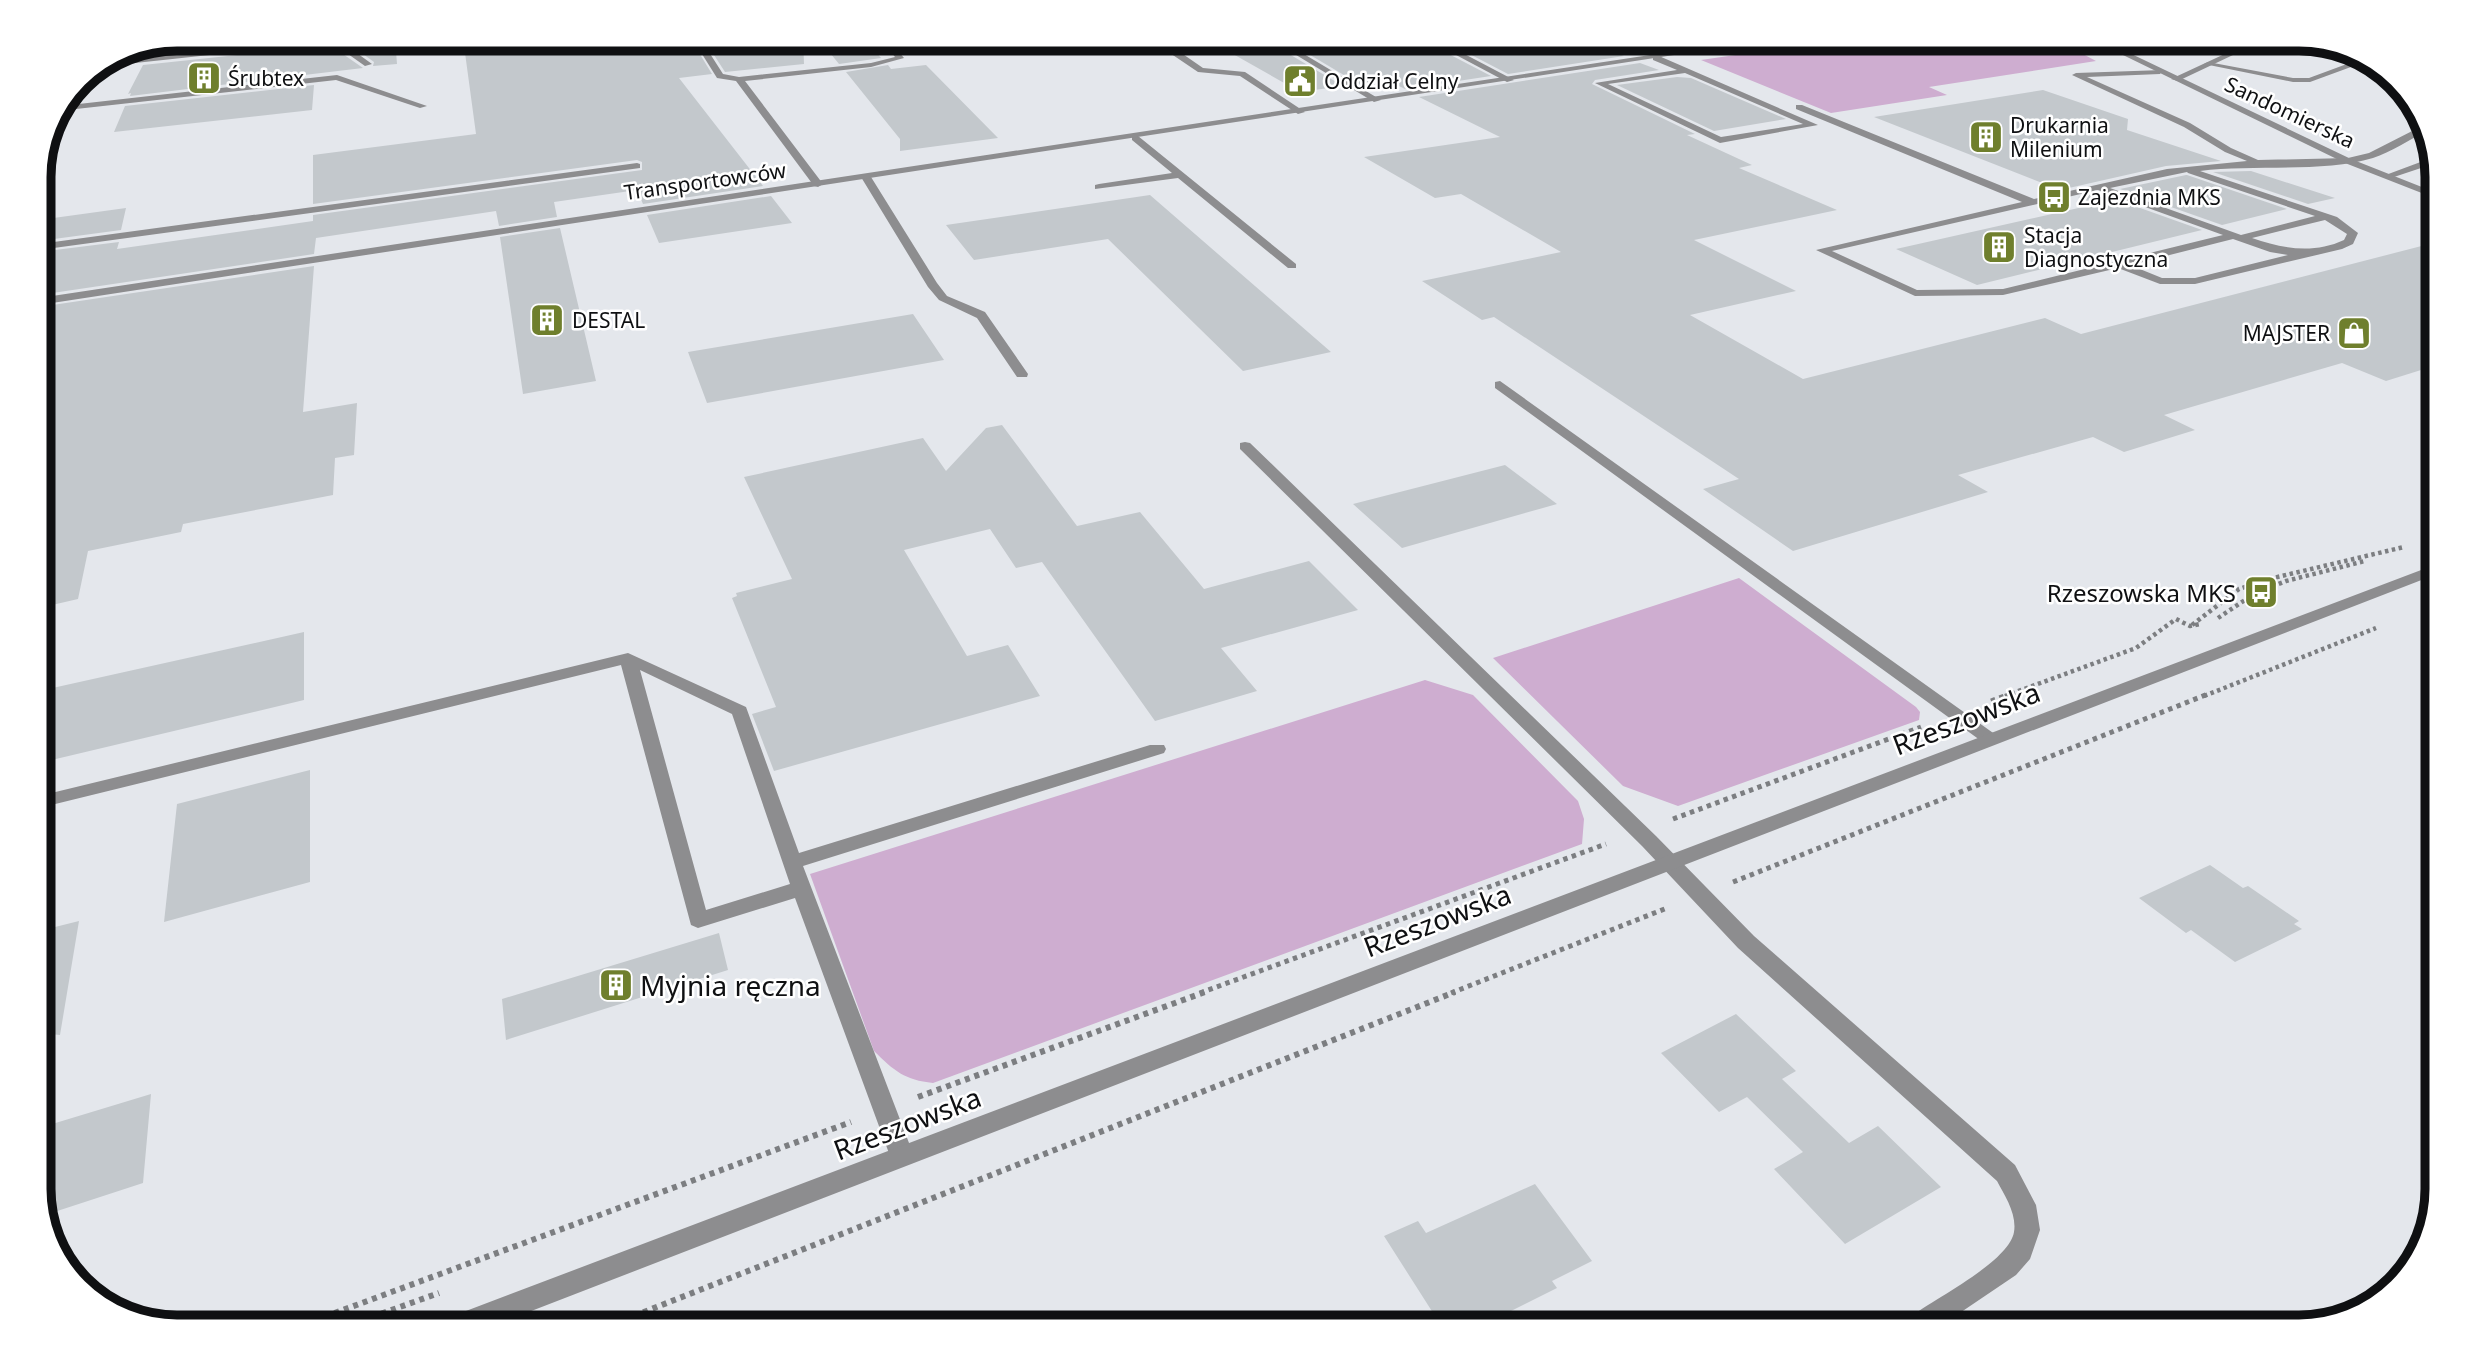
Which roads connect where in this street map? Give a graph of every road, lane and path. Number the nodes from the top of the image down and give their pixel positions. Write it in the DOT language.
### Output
graph roads {
  1 [pos="230,51"];
  2 [pos="349,51"];
  3 [pos="704,51"];
  4 [pos="894,51"];
  5 [pos="1173,51"];
  6 [pos="1293,51"];
  7 [pos="1453,51"];
  8 [pos="1703,51"];
  9 [pos="2117,51"];
  10 [pos="2237,51"];
  11 [pos="1673,56"];
  12 [pos="1656,58"];
  13 [pos="125,62"];
  14 [pos="368,64"];
  15 [pos="2208,64"];
  16 [pos="2354,64"];
  17 [pos="1685,71"];
  18 [pos="2160,72"];
  19 [pos="739,79"];
  20 [pos="2175,79"];
  21 [pos="1510,80"];
  22 [pos="1377,100"];
  23 [pos="423,106"];
  24 [pos="72,108"];
  25 [pos="1301,112"];
  26 [pos="2417,132"];
  27 [pos="1135,138"];
  28 [pos="2348,161"];
  29 [pos="2260,162"];
  30 [pos="2424,164"];
  31 [pos="637,166"];
  32 [pos="2186,169"];
  33 [pos="1180,175"];
  34 [pos="2388,176"];
  35 [pos="866,177"];
  36 [pos="818,184"];
  37 [pos="1099,187"];
  38 [pos="2098,187"];
  39 [pos="2425,192"];
  40 [pos="2032,202"];
  41 [pos="2325,217"];
  42 [pos="2236,237"];
  43 [pos="51,245"];
  44 [pos="2308,253"];
  45 [pos="2119,264"];
  46 [pos="1292,266"];
  47 [pos="51,300"];
  48 [pos="1022,374"];
  49 [pos="1500,385"];
  50 [pos="1245,446"];
  51 [pos="2411,545"];
  52 [pos="2406,551"];
  53 [pos="2425,574"];
  54 [pos="2213,622"];
  55 [pos="2388,623"];
  56 [pos="2202,624"];
  57 [pos="2190,626"];
  58 [pos="628,658"];
  59 [pos="1955,714"];
  60 [pos="1990,739"];
  61 [pos="1157,749"];
  62 [pos="51,799"];
  63 [pos="1639,832"];
  64 [pos="792,862"];
  65 [pos="1670,862"];
  66 [pos="802,888"];
  67 [pos="1699,895"];
  68 [pos="884,1110"];
  69 [pos="902,1156"];
  70 [pos="332,1315"];
  71 [pos="492,1315"];
  72 [pos="639,1315"];
  73 [pos="1938,1315"];
  1 -- 13 [label="street"];
  2 -- 14 [label="street"];
  3 -- 19 [label="street"];
  4 -- 19 [label="street"];
  5 -- 25 [label="street"];
  6 -- 22 [label="street"];
  7 -- 21 [label="street"];
  8 -- 11 [label="street, Transportowców"];
  9 -- 18 [label="street, Sandomierska"];
  10 -- 15 [label="street"];
  11 -- 12 [label="street, Transportowców"];
  11 -- 40 [label="street"];
  12 -- 17 [label="street"];
  12 -- 21 [label="street, Transportowców"];
  15 -- 16 [label="street"];
  15 -- 20 [label="street"];
  17 -- 17 [label="street"];
  18 -- 20 [label="street, Sandomierska"];
  18 -- 29 [label="street"];
  19 -- 36 [label="street"];
  20 -- 28 [label="street, Sandomierska"];
  21 -- 22 [label="street, Transportowców"];
  22 -- 25 [label="street, Transportowców"];
  23 -- 24 [label="street"];
  25 -- 27 [label="street, Transportowców"];
  26 -- 28 [label="street"];
  27 -- 33 [label="street"];
  27 -- 35 [label="street, Transportowców"];
  28 -- 29 [label="street"];
  28 -- 34 [label="street, Sandomierska"];
  29 -- 32 [label="street"];
  30 -- 34 [label="street"];
  31 -- 43 [label="street"];
  32 -- 38 [label="street"];
  32 -- 41 [label="street"];
  33 -- 37 [label="street"];
  33 -- 46 [label="street"];
  34 -- 39 [label="street, Sandomierska"];
  35 -- 36 [label="street, Transportowców"];
  35 -- 48 [label="street"];
  36 -- 47 [label="street, Transportowców"];
  38 -- 40 [label="street"];
  38 -- 42 [label="street"];
  40 -- 45 [label="street"];
  41 -- 42 [label="street"];
  41 -- 44 [label="street"];
  42 -- 44 [label="street"];
  42 -- 45 [label="street"];
  44 -- 45 [label="street"];
  49 -- 59 [label="street"];
  50 -- 63 [label="street"];
  51 -- 57 [label="path"];
  52 -- 54 [label="path"];
  53 -- 60 [label="street, Rzeszowska"];
  55 -- 67 [label="path"];
  56 -- 57 [label="path"];
  57 -- 59 [label="path"];
  58 -- 62 [label="street"];
  58 -- 64 [label="street"];
  58 -- 66 [label="street"];
  59 -- 60 [label="street"];
  59 -- 63 [label="path"];
  60 -- 65 [label="street, Rzeszowska"];
  61 -- 64 [label="street"];
  63 -- 65 [label="street"];
  63 -- 68 [label="path"];
  64 -- 66 [label="street"];
  65 -- 67 [label="street"];
  65 -- 69 [label="street, Rzeszowska"];
  66 -- 68 [label="street"];
  67 -- 72 [label="path"];
  67 -- 73 [label="street"];
  68 -- 69 [label="street"];
  68 -- 70 [label="path"];
  69 -- 71 [label="street, Rzeszowska"];
}
